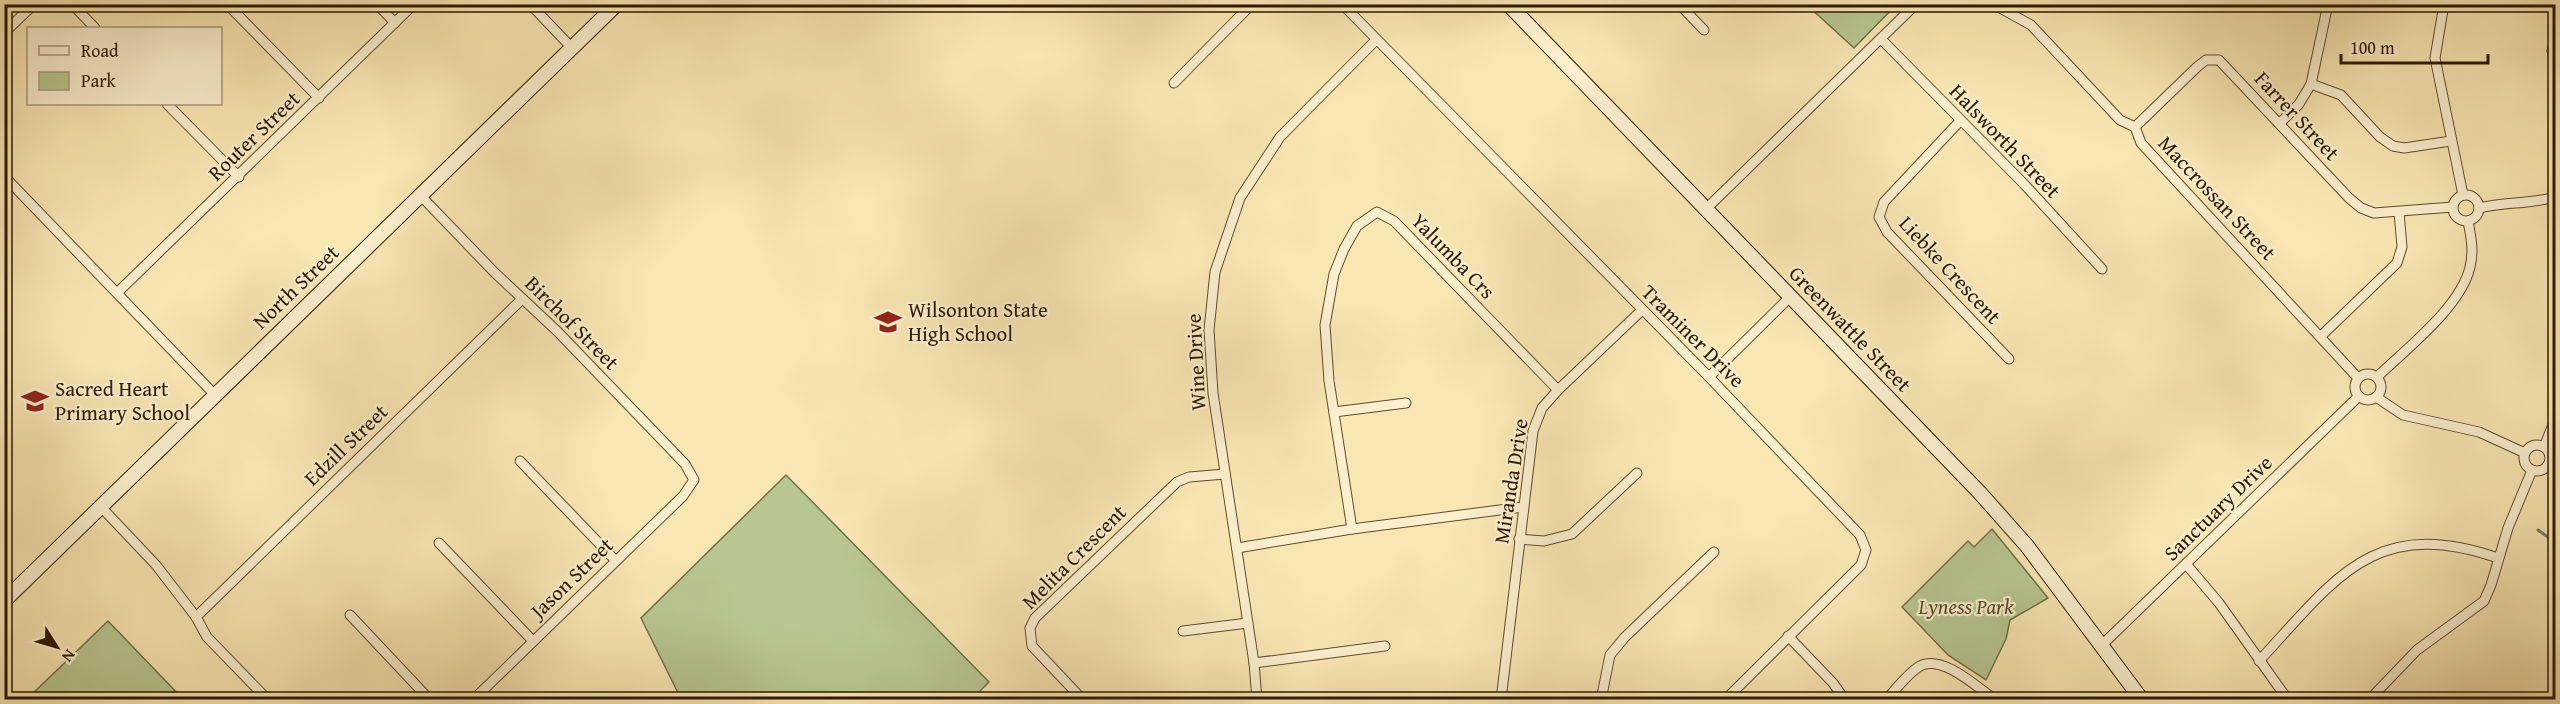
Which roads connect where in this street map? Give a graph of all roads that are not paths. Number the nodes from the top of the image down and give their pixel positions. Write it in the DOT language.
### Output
graph roads {
  1 [pos="34,4"];
  2 [pos="72,4"];
  3 [pos="227,4"];
  4 [pos="377,4"];
  5 [pos="414,4"];
  6 [pos="530,4"];
  7 [pos="617,4"];
  8 [pos="1252,4"];
  9 [pos="1342,4"];
  10 [pos="1508,4"];
  11 [pos="1679,4"];
  12 [pos="1916,4"];
  13 [pos="1993,4"];
  14 [pos="2328,4"];
  15 [pos="2444,4"];
  16 [pos="395,23"];
  17 [pos="94,27"];
  18 [pos="1704,30"];
  19 [pos="4,33"];
  20 [pos="2556,36"];
  21 [pos="1881,39"];
  22 [pos="1376,40"];
  23 [pos="572,48"];
  24 [pos="2556,63"];
  25 [pos="1174,83"];
  26 [pos="2311,84"];
  27 [pos="319,98"];
  28 [pos="168,105"];
  29 [pos="1960,121"];
  30 [pos="2280,123"];
  31 [pos="2135,127"];
  32 [pos="2451,141"];
  33 [pos="4,176"];
  34 [pos="239,177"];
  35 [pos="420,195"];
  36 [pos="2463,195"];
  37 [pos="2556,197"];
  38 [pos="2453,207"];
  39 [pos="2479,208"];
  40 [pos="1706,210"];
  41 [pos="2399,212"];
  42 [pos="2468,221"];
  43 [pos="2102,269"];
  44 [pos="118,292"];
  45 [pos="1790,297"];
  46 [pos="522,299"];
  47 [pos="1642,310"];
  48 [pos="2321,336"];
  49 [pos="2008,359"];
  50 [pos="1709,377"];
  51 [pos="2378,377"];
  52 [pos="2358,378"];
  53 [pos="1558,390"];
  54 [pos="215,395"];
  55 [pos="2359,396"];
  56 [pos="2376,398"];
  57 [pos="1406,403"];
  58 [pos="1334,412"];
  59 [pos="2556,417"];
  60 [pos="2544,447"];
  61 [pos="2525,453"];
  62 [pos="520,461"];
  63 [pos="2552,466"];
  64 [pos="2532,470"];
  65 [pos="1637,473"];
  66 [pos="1225,474"];
  67 [pos="694,480"];
  68 [pos="101,507"];
  69 [pos="1523,507"];
  70 [pos="1352,528"];
  71 [pos="1520,539"];
  72 [pos="439,543"];
  73 [pos="1237,548"];
  74 [pos="1714,552"];
  75 [pos="2498,558"];
  76 [pos="616,561"];
  77 [pos="2186,564"];
  78 [pos="4,601"];
  79 [pos="350,615"];
  80 [pos="196,617"];
  81 [pos="1248,623"];
  82 [pos="1184,631"];
  83 [pos="1788,636"];
  84 [pos="533,641"];
  85 [pos="2102,645"];
  86 [pos="1385,646"];
  87 [pos="2259,661"];
  88 [pos="1254,663"];
  89 [pos="268,699"];
  90 [pos="430,699"];
  91 [pos="473,699"];
  92 [pos="1083,699"];
  93 [pos="1257,699"];
  94 [pos="1501,699"];
  95 [pos="1601,699"];
  96 [pos="1725,699"];
  97 [pos="1845,699"];
  98 [pos="1886,699"];
  99 [pos="1995,699"];
  100 [pos="2142,699"];
  101 [pos="2288,699"];
  102 [pos="2369,699"];
  1 -- 19 [label="street"];
  2 -- 17 [label="street"];
  3 -- 27 [label="street"];
  4 -- 16 [label="street"];
  5 -- 16 [label="street, Router Street"];
  6 -- 23 [label="street"];
  7 -- 23 [label="main road, North Street"];
  8 -- 25 [label="street"];
  9 -- 22 [label="street, Traminer Drive"];
  10 -- 40 [label="main road, Greenwattle Street"];
  11 -- 18 [label="street"];
  12 -- 21 [label="street"];
  13 -- 31 [label="street, Maccrossan Street"];
  14 -- 26 [label="street"];
  15 -- 32 [label="street"];
  16 -- 27 [label="street, Router Street"];
  20 -- 24 [label="street"];
  21 -- 29 [label="street, Halsworth Street"];
  21 -- 40 [label="street"];
  22 -- 47 [label="street, Traminer Drive"];
  22 -- 66 [label="street, Wine Drive"];
  23 -- 35 [label="main road, North Street"];
  26 -- 30 [label="street"];
  26 -- 32 [label="street"];
  27 -- 34 [label="street, Router Street"];
  28 -- 34 [label="street"];
  29 -- 43 [label="street, Halsworth Street"];
  29 -- 49 [label="street, Liebke Crescent"];
  30 -- 31 [label="street, Farrer Street"];
  30 -- 41 [label="street, Farrer Street"];
  31 -- 48 [label="street, Maccrossan Street"];
  32 -- 36 [label="street"];
  33 -- 44 [label="street"];
  34 -- 44 [label="street, Router Street"];
  35 -- 46 [label="street, Birchof Street"];
  35 -- 54 [label="main road, North Street"];
  36 -- 38 [label="street"];
  36 -- 39 [label="street"];
  37 -- 39 [label="street"];
  38 -- 41 [label="street, Farrer Street"];
  38 -- 42 [label="street"];
  39 -- 42 [label="street"];
  40 -- 45 [label="main road, Greenwattle Street"];
  41 -- 48 [label="street"];
  42 -- 51 [label="street"];
  44 -- 54 [label="street"];
  45 -- 50 [label="street"];
  45 -- 85 [label="main road, Greenwattle Street"];
  46 -- 67 [label="street, Birchof Street"];
  46 -- 80 [label="street, Edzill Street"];
  47 -- 50 [label="street, Traminer Drive"];
  47 -- 53 [label="street, Miranda Drive"];
  48 -- 52 [label="street, Maccrossan Street"];
  50 -- 83 [label="street, Traminer Drive"];
  51 -- 52 [label="street"];
  51 -- 56 [label="street"];
  52 -- 55 [label="street"];
  53 -- 58 [label="street, Yalumba Crs"];
  53 -- 69 [label="street, Miranda Drive"];
  54 -- 68 [label="main road, North Street"];
  55 -- 56 [label="street"];
  55 -- 77 [label="street, Sanctuary Drive"];
  56 -- 61 [label="street"];
  57 -- 58 [label="street"];
  58 -- 70 [label="street, Yalumba Crs"];
  59 -- 60 [label="street"];
  60 -- 61 [label="street"];
  60 -- 63 [label="street"];
  61 -- 64 [label="street"];
  62 -- 76 [label="street"];
  63 -- 64 [label="street"];
  64 -- 75 [label="street"];
  65 -- 71 [label="street"];
  66 -- 73 [label="street, Wine Drive"];
  66 -- 92 [label="street, Melita Crescent"];
  67 -- 76 [label="street, Jason Street"];
  68 -- 78 [label="main road, North Street"];
  68 -- 80 [label="street"];
  69 -- 70 [label="street"];
  69 -- 71 [label="street, Miranda Drive"];
  70 -- 73 [label="street"];
  71 -- 94 [label="street, Miranda Drive"];
  72 -- 84 [label="street"];
  73 -- 81 [label="street, Wine Drive"];
  74 -- 95 [label="street"];
  75 -- 87 [label="street"];
  75 -- 102 [label="street"];
  76 -- 84 [label="street, Jason Street"];
  77 -- 85 [label="street, Sanctuary Drive"];
  77 -- 87 [label="street"];
  79 -- 90 [label="street"];
  80 -- 89 [label="street"];
  81 -- 82 [label="street"];
  81 -- 88 [label="street, Wine Drive"];
  83 -- 96 [label="street, Traminer Drive"];
  83 -- 97 [label="street"];
  84 -- 91 [label="street, Jason Street"];
  85 -- 100 [label="main road, Greenwattle Street"];
  86 -- 88 [label="street"];
  87 -- 101 [label="street"];
  88 -- 93 [label="street, Wine Drive"];
  98 -- 99 [label="street"];
}
